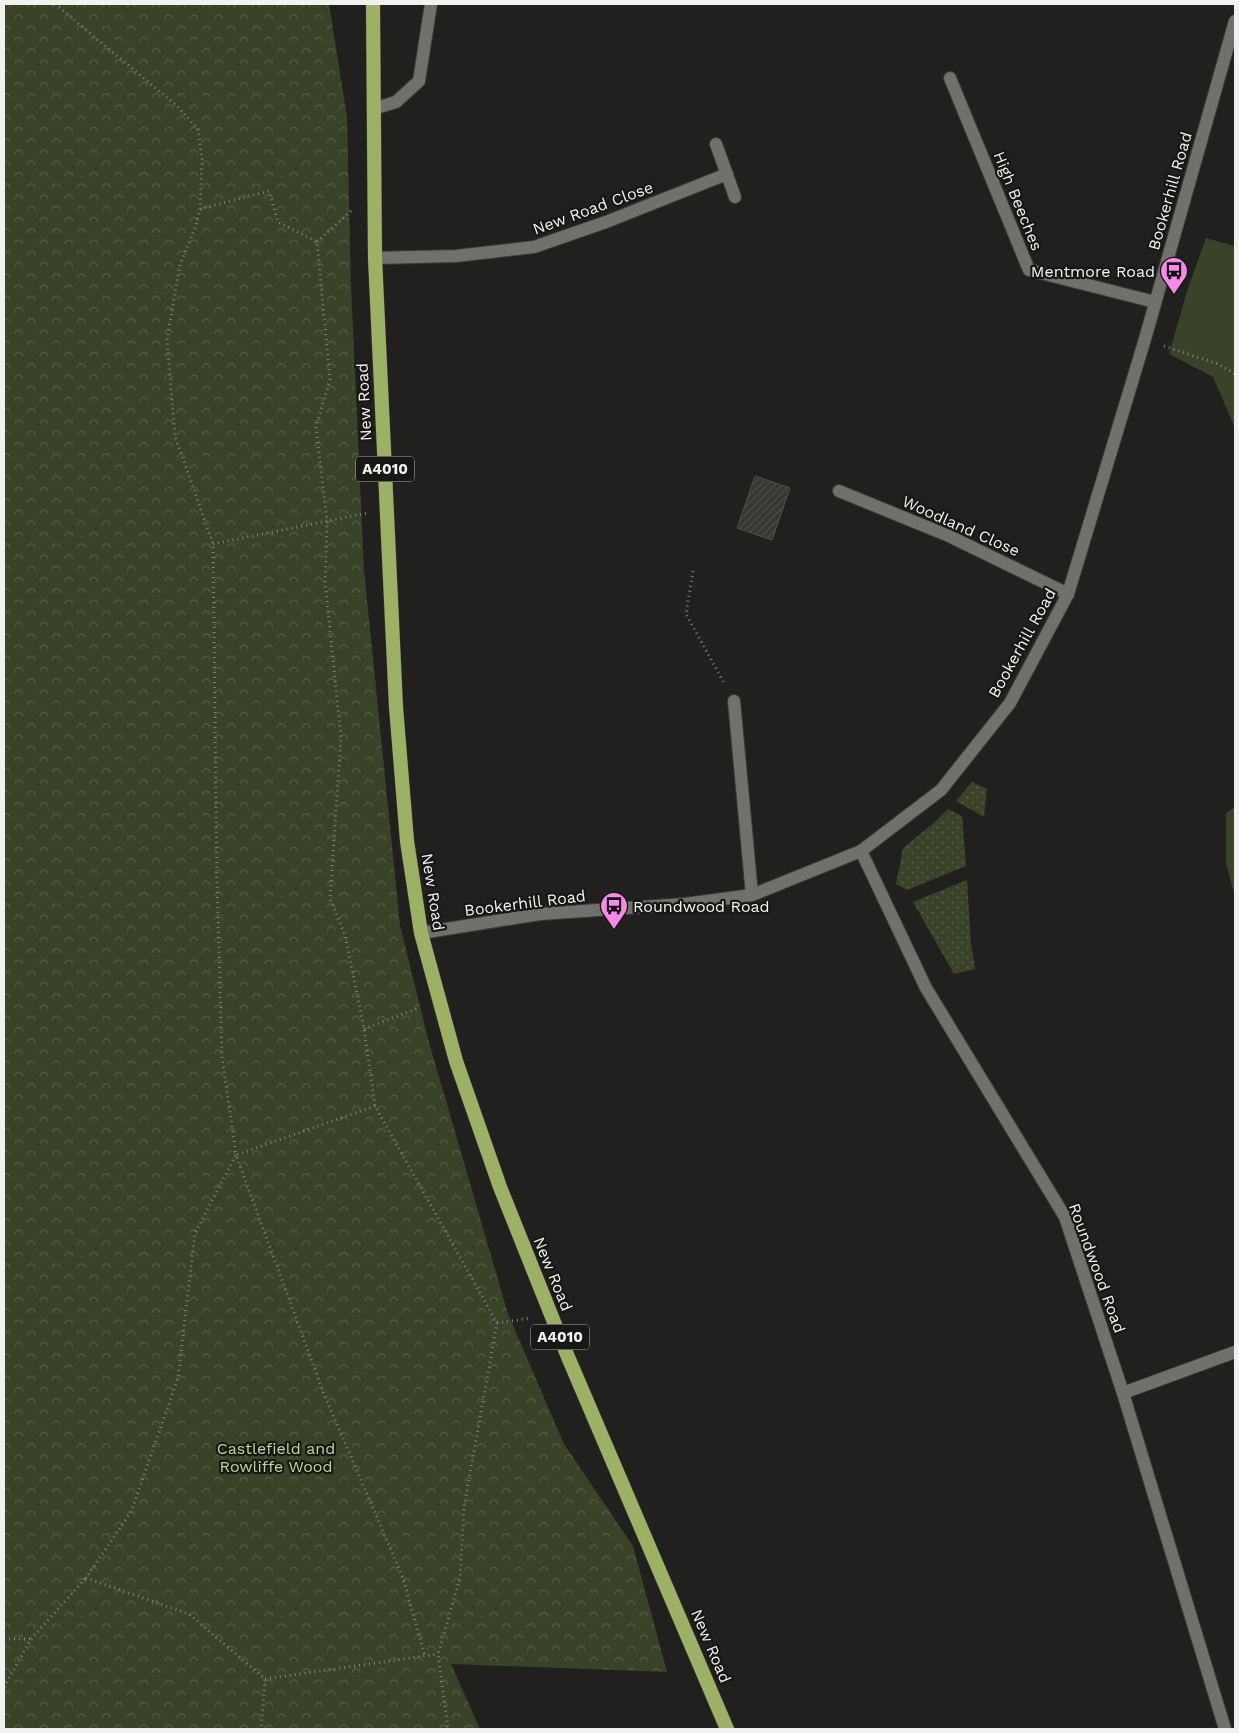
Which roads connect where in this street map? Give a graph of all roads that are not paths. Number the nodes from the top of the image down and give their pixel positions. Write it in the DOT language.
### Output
graph roads {
  1 [pos="374,4"];
  2 [pos="431,4"];
  3 [pos="1235,21"];
  4 [pos="950,78"];
  5 [pos="373,109"];
  6 [pos="716,144"];
  7 [pos="727,174"];
  8 [pos="735,196"];
  9 [pos="375,258"];
  10 [pos="1155,302"];
  11 [pos="839,491"];
  12 [pos="1068,594"];
  13 [pos="734,701"];
  14 [pos="862,851"];
  15 [pos="752,895"];
  16 [pos="421,933"];
  17 [pos="1235,1352"];
  18 [pos="1123,1393"];
  19 [pos="727,1729"];
  20 [pos="1225,1729"];
  1 -- 5 [label="highway, New Road / A4010"];
  2 -- 5 [label="street"];
  3 -- 10 [label="street, Bookerhill Road"];
  4 -- 10 [label="street, High Beeches"];
  5 -- 9 [label="highway, New Road / A4010"];
  6 -- 7 [label="street"];
  7 -- 8 [label="street"];
  7 -- 9 [label="street, New Road Close"];
  9 -- 16 [label="highway, New Road / A4010"];
  10 -- 12 [label="street, Bookerhill Road"];
  11 -- 12 [label="street, Woodland Close"];
  12 -- 14 [label="street, Bookerhill Road"];
  13 -- 15 [label="street"];
  14 -- 15 [label="street, Bookerhill Road"];
  14 -- 18 [label="street, Roundwood Road"];
  15 -- 16 [label="street, Bookerhill Road"];
  16 -- 19 [label="highway, New Road / A4010"];
  17 -- 18 [label="street"];
  18 -- 20 [label="street, Roundwood Road"];
}
